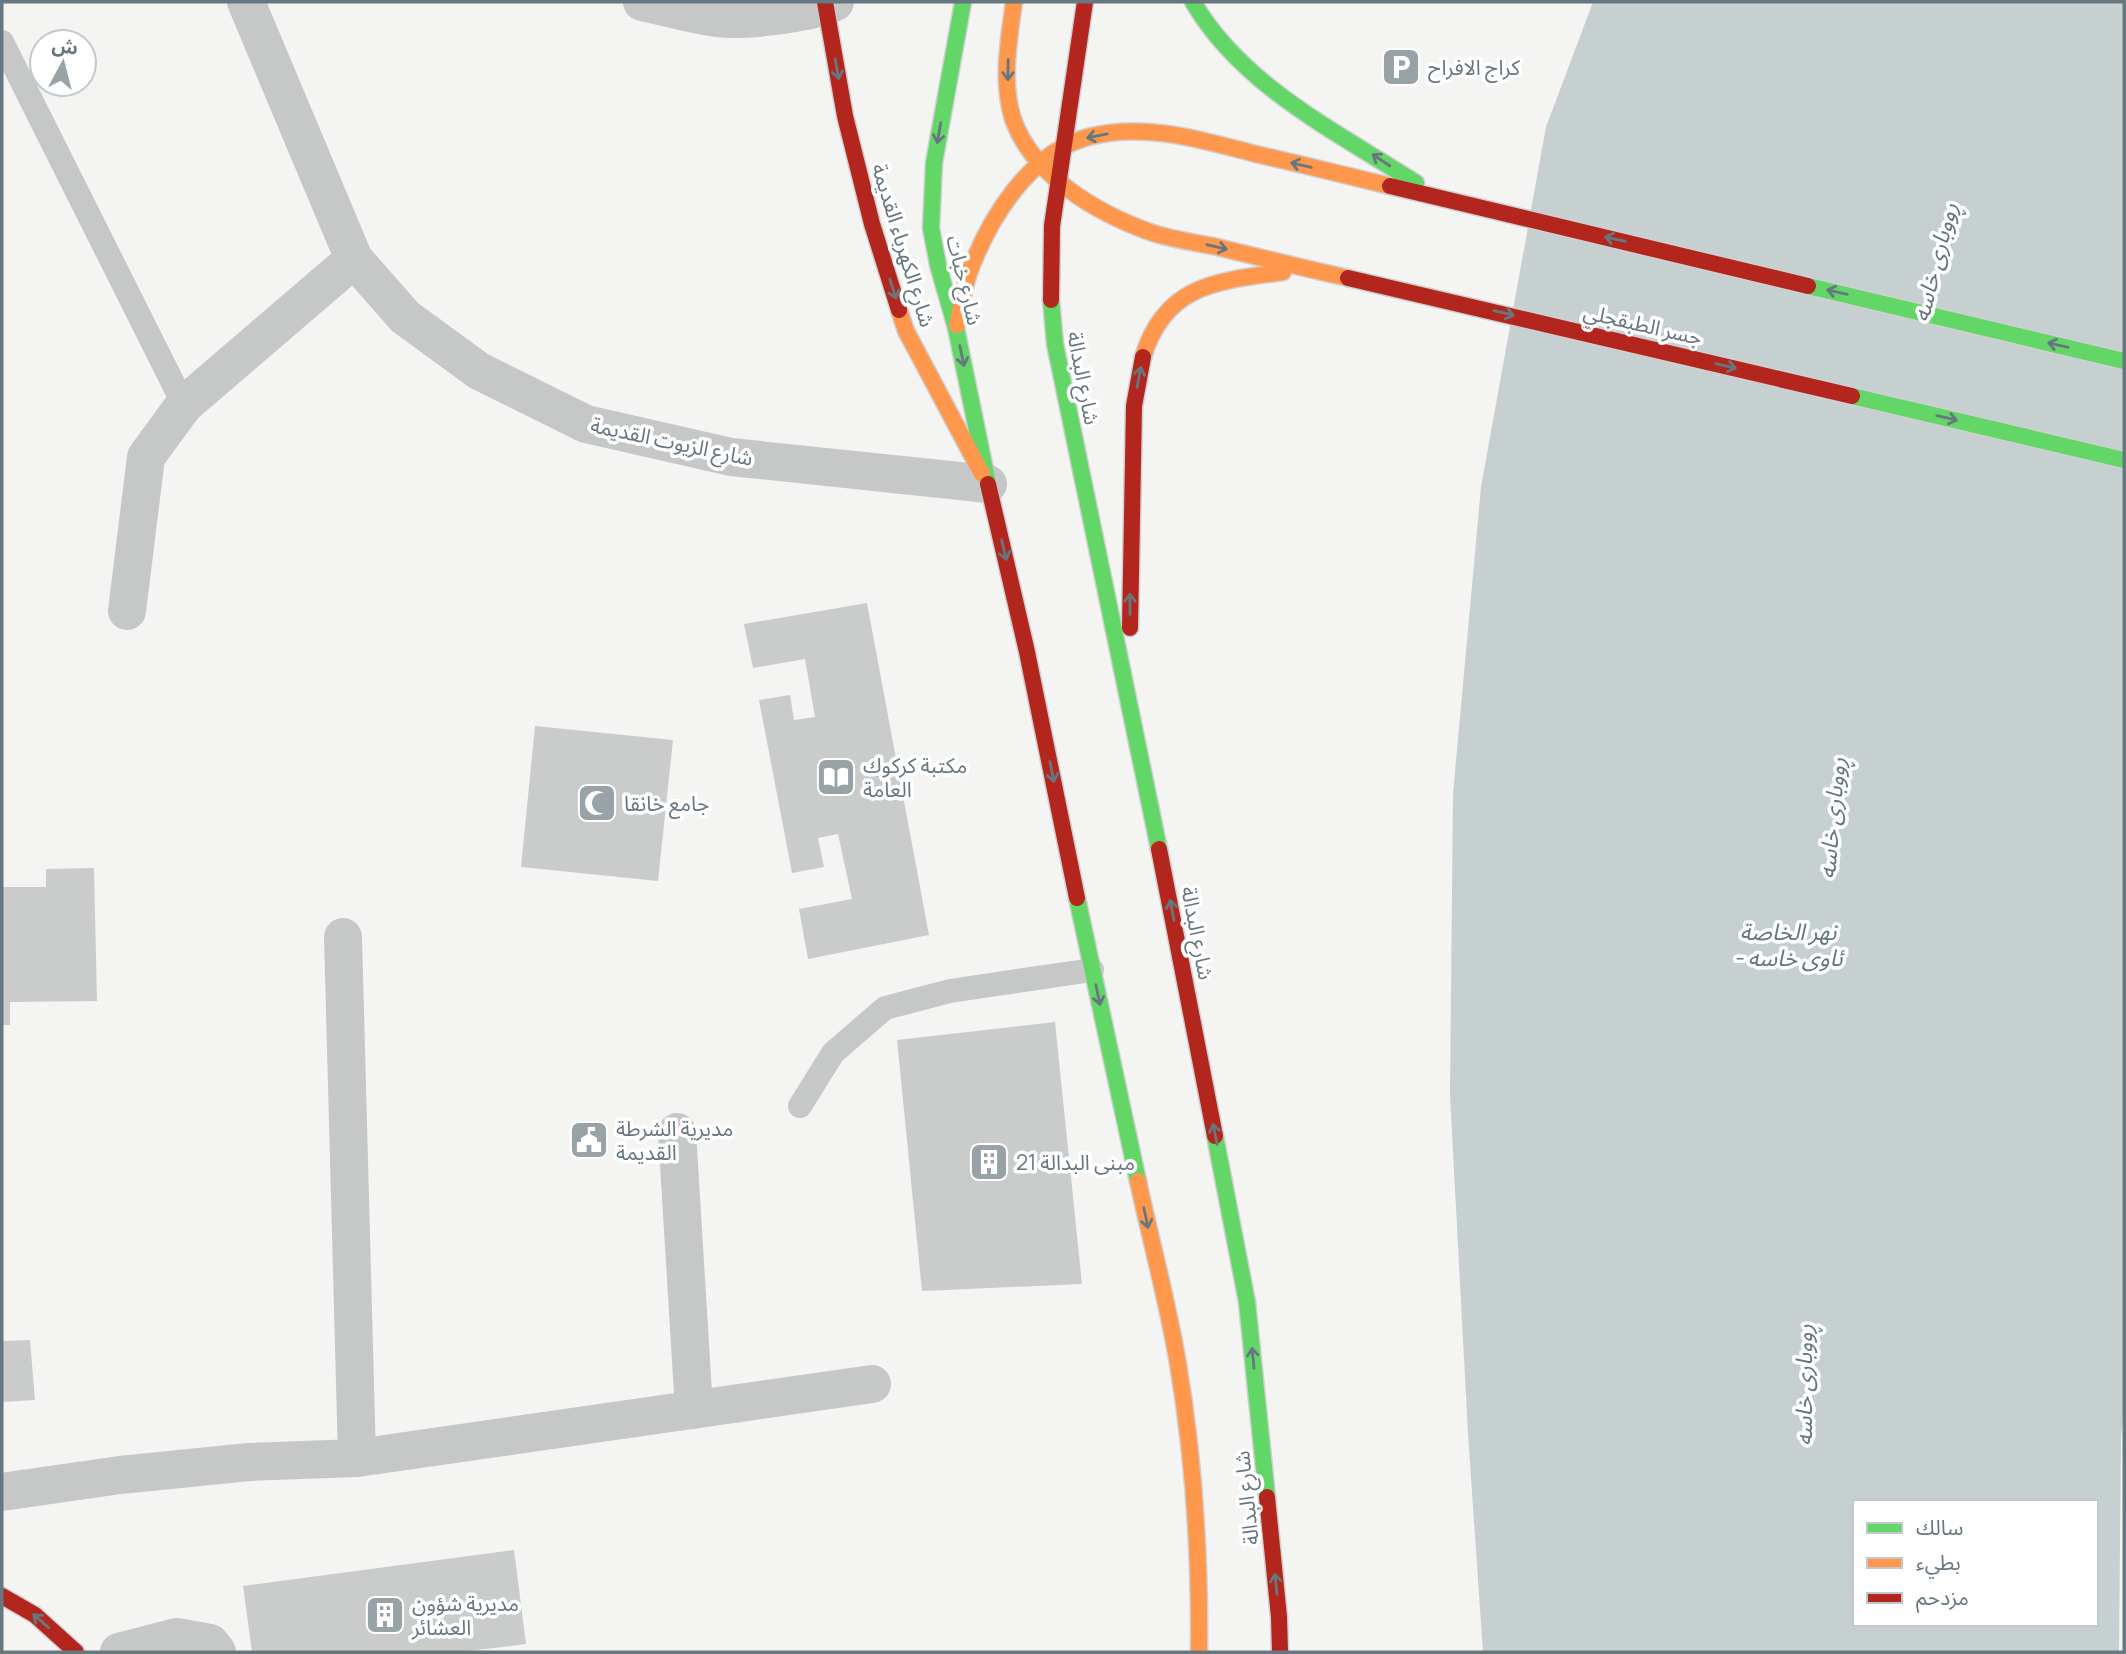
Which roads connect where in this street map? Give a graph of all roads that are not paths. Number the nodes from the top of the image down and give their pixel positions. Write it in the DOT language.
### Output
graph roads {
  1 [pos="246,2"];
  2 [pos="642,2"];
  3 [pos="963,2"];
  4 [pos="1014,2"];
  5 [pos="1085,2"];
  6 [pos="1194,2"];
  7 [pos="829,3"];
  8 [pos="2,42"];
  9 [pos="1064,147"];
  10 [pos="1041,163"];
  11 [pos="1059,183"];
  12 [pos="1438,197"];
  13 [pos="354,259"];
  14 [pos="1306,269"];
  15 [pos="956,328"];
  16 [pos="2124,361"];
  17 [pos="184,405"];
  18 [pos="2124,460"];
  19 [pos="988,484"];
  20 [pos="127,611"];
  21 [pos="1129,696"];
  22 [pos="343,937"];
  23 [pos="1092,970"];
  24 [pos="800,1106"];
  25 [pos="677,1132"];
  26 [pos="872,1384"];
  27 [pos="694,1410"];
  28 [pos="357,1458"];
  29 [pos="2,1492"];
  30 [pos="2,1596"];
  31 [pos="76,1652"];
  32 [pos="119,1652"];
  33 [pos="217,1652"];
  34 [pos="1199,1652"];
  35 [pos="1280,1652"];
  1 -- 13 [label="street, شارع الزيوت القديمة"];
  2 -- 7 [label="street"];
  3 -- 15 [label="main road, شارع خبات, one-way"];
  4 -- 10 [label="main road, جسر الطبقجلي, one-way"];
  5 -- 9 [label="main road"];
  12 -- 6 [label="main road, one-way"];
  7 -- 19 [label="main road, شارع الكهرباء القديمة, one-way"];
  8 -- 17 [label="lane"];
  9 -- 10 [label="main road"];
  9 -- 11 [label="main road"];
  12 -- 9 [label="main road, one-way"];
  10 -- 11 [label="main road, جسر الطبقجلي"];
  10 -- 15 [label="main road"];
  11 -- 14 [label="main road, جسر الطبقجلي, one-way"];
  11 -- 21 [label="main road, شارع البدالة"];
  16 -- 12 [label="main road, one-way"];
  13 -- 17 [label="street"];
  13 -- 19 [label="street, شارع الزيوت القديمة"];
  14 -- 18 [label="main road, جسر الطبقجلي, one-way"];
  21 -- 14 [label="main road, one-way"];
  15 -- 19 [label="main road, شارع خبات, one-way"];
  17 -- 20 [label="street"];
  19 -- 23 [label="main road, one-way"];
  35 -- 21 [label="main road, شارع البدالة, one-way"];
  22 -- 28 [label="street"];
  23 -- 24 [label="lane"];
  23 -- 34 [label="main road, one-way"];
  25 -- 27 [label="street"];
  26 -- 27 [label="street"];
  27 -- 28 [label="street"];
  28 -- 29 [label="street"];
  31 -- 30 [label="main road, one-way"];
  32 -- 33 [label="street"];
}
